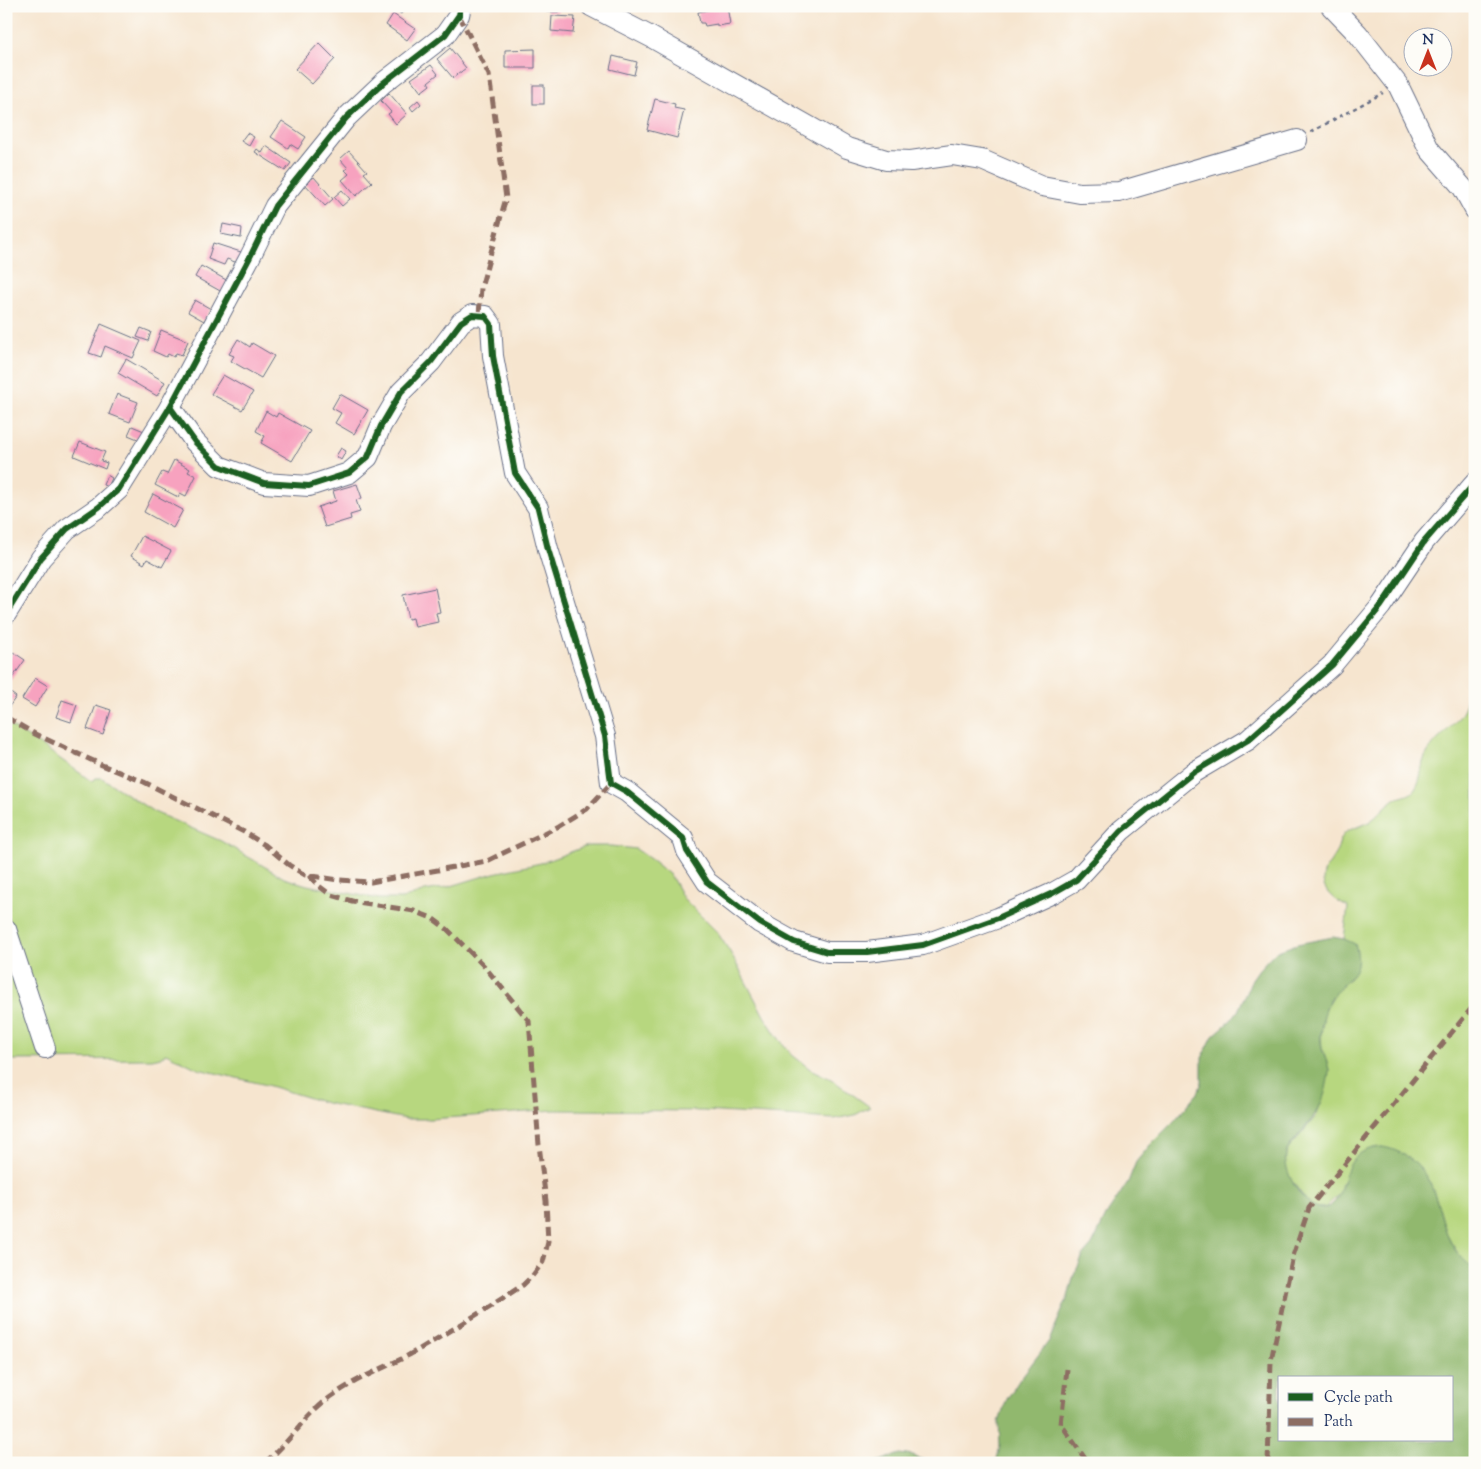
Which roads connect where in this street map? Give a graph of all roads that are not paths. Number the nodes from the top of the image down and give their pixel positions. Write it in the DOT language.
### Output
graph roads {
  1 [pos="461,6"];
  2 [pos="591,6"];
  3 [pos="1331,6"];
  4 [pos="1297,140"];
  5 [pos="1475,210"];
  6 [pos="170,407"];
  7 [pos="1475,483"];
  8 [pos="6,614"];
  9 [pos="6,929"];
  10 [pos="45,1048"];
  1 -- 6 [label="street"];
  2 -- 4 [label="street"];
  3 -- 5 [label="street"];
  6 -- 7 [label="street"];
  6 -- 8 [label="street"];
  9 -- 10 [label="street"];
}
